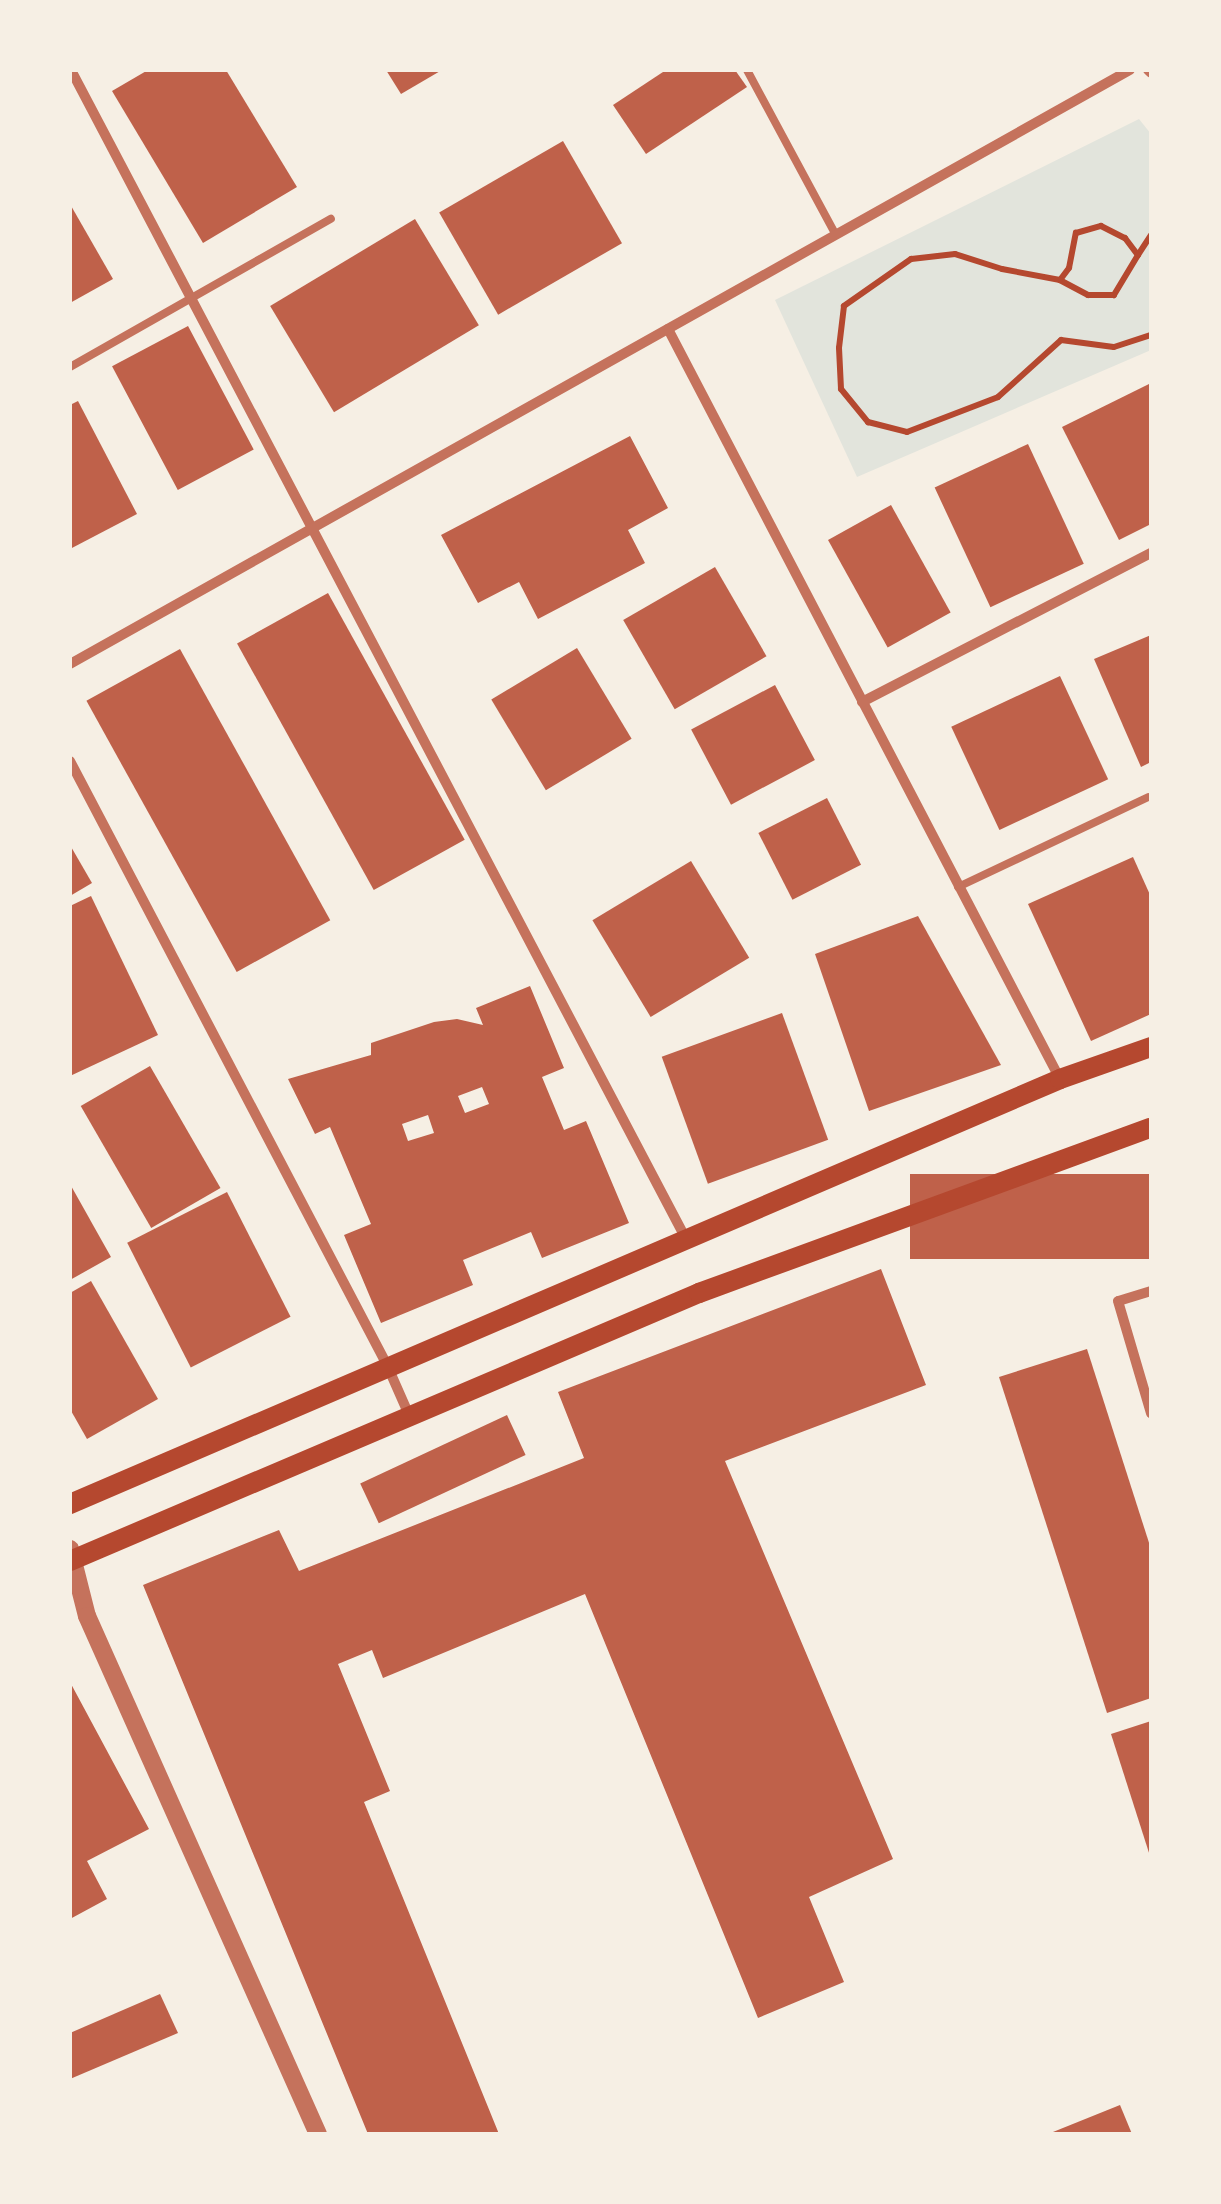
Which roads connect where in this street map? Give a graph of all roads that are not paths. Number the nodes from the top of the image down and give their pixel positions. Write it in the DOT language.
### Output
graph roads {
  1 [pos="71,70"];
  2 [pos="746,70"];
  3 [pos="1130,70"];
  4 [pos="331,219"];
  5 [pos="836,235"];
  6 [pos="190,299"];
  7 [pos="668,330"];
  8 [pos="70,366"];
  9 [pos="311,529"];
  10 [pos="1151,553"];
  11 [pos="70,664"];
  12 [pos="862,702"];
  13 [pos="70,761"];
  14 [pos="1148,797"];
  15 [pos="958,887"];
  16 [pos="1151,1048"];
  17 [pos="1060,1079"];
  18 [pos="1151,1128"];
  19 [pos="688,1242"];
  20 [pos="1151,1291"];
  21 [pos="387,1365"];
  22 [pos="1151,1413"];
  23 [pos="409,1415"];
  24 [pos="70,1504"];
  25 [pos="72,1556"];
  26 [pos="70,1597"];
  27 [pos="86,1616"];
  28 [pos="318,2134"];
  1 -- 6 [label="street"];
  2 -- 5 [label="lane"];
  3 -- 5 [label="street"];
  4 -- 6 [label="lane"];
  5 -- 7 [label="street"];
  6 -- 8 [label="lane"];
  6 -- 9 [label="street"];
  7 -- 9 [label="street"];
  7 -- 12 [label="street"];
  9 -- 11 [label="street"];
  9 -- 19 [label="street"];
  10 -- 12 [label="street"];
  12 -- 15 [label="street"];
  13 -- 21 [label="street"];
  14 -- 15 [label="lane"];
  15 -- 17 [label="street"];
  16 -- 17 [label="main road"];
  17 -- 19 [label="main road"];
  18 -- 23 [label="main road"];
  19 -- 21 [label="main road"];
  20 -- 22 [label="street"];
  21 -- 23 [label="street"];
  21 -- 24 [label="main road"];
  23 -- 25 [label="main road"];
  25 -- 27 [label="street"];
  26 -- 27 [label="street"];
  27 -- 28 [label="street"];
}
